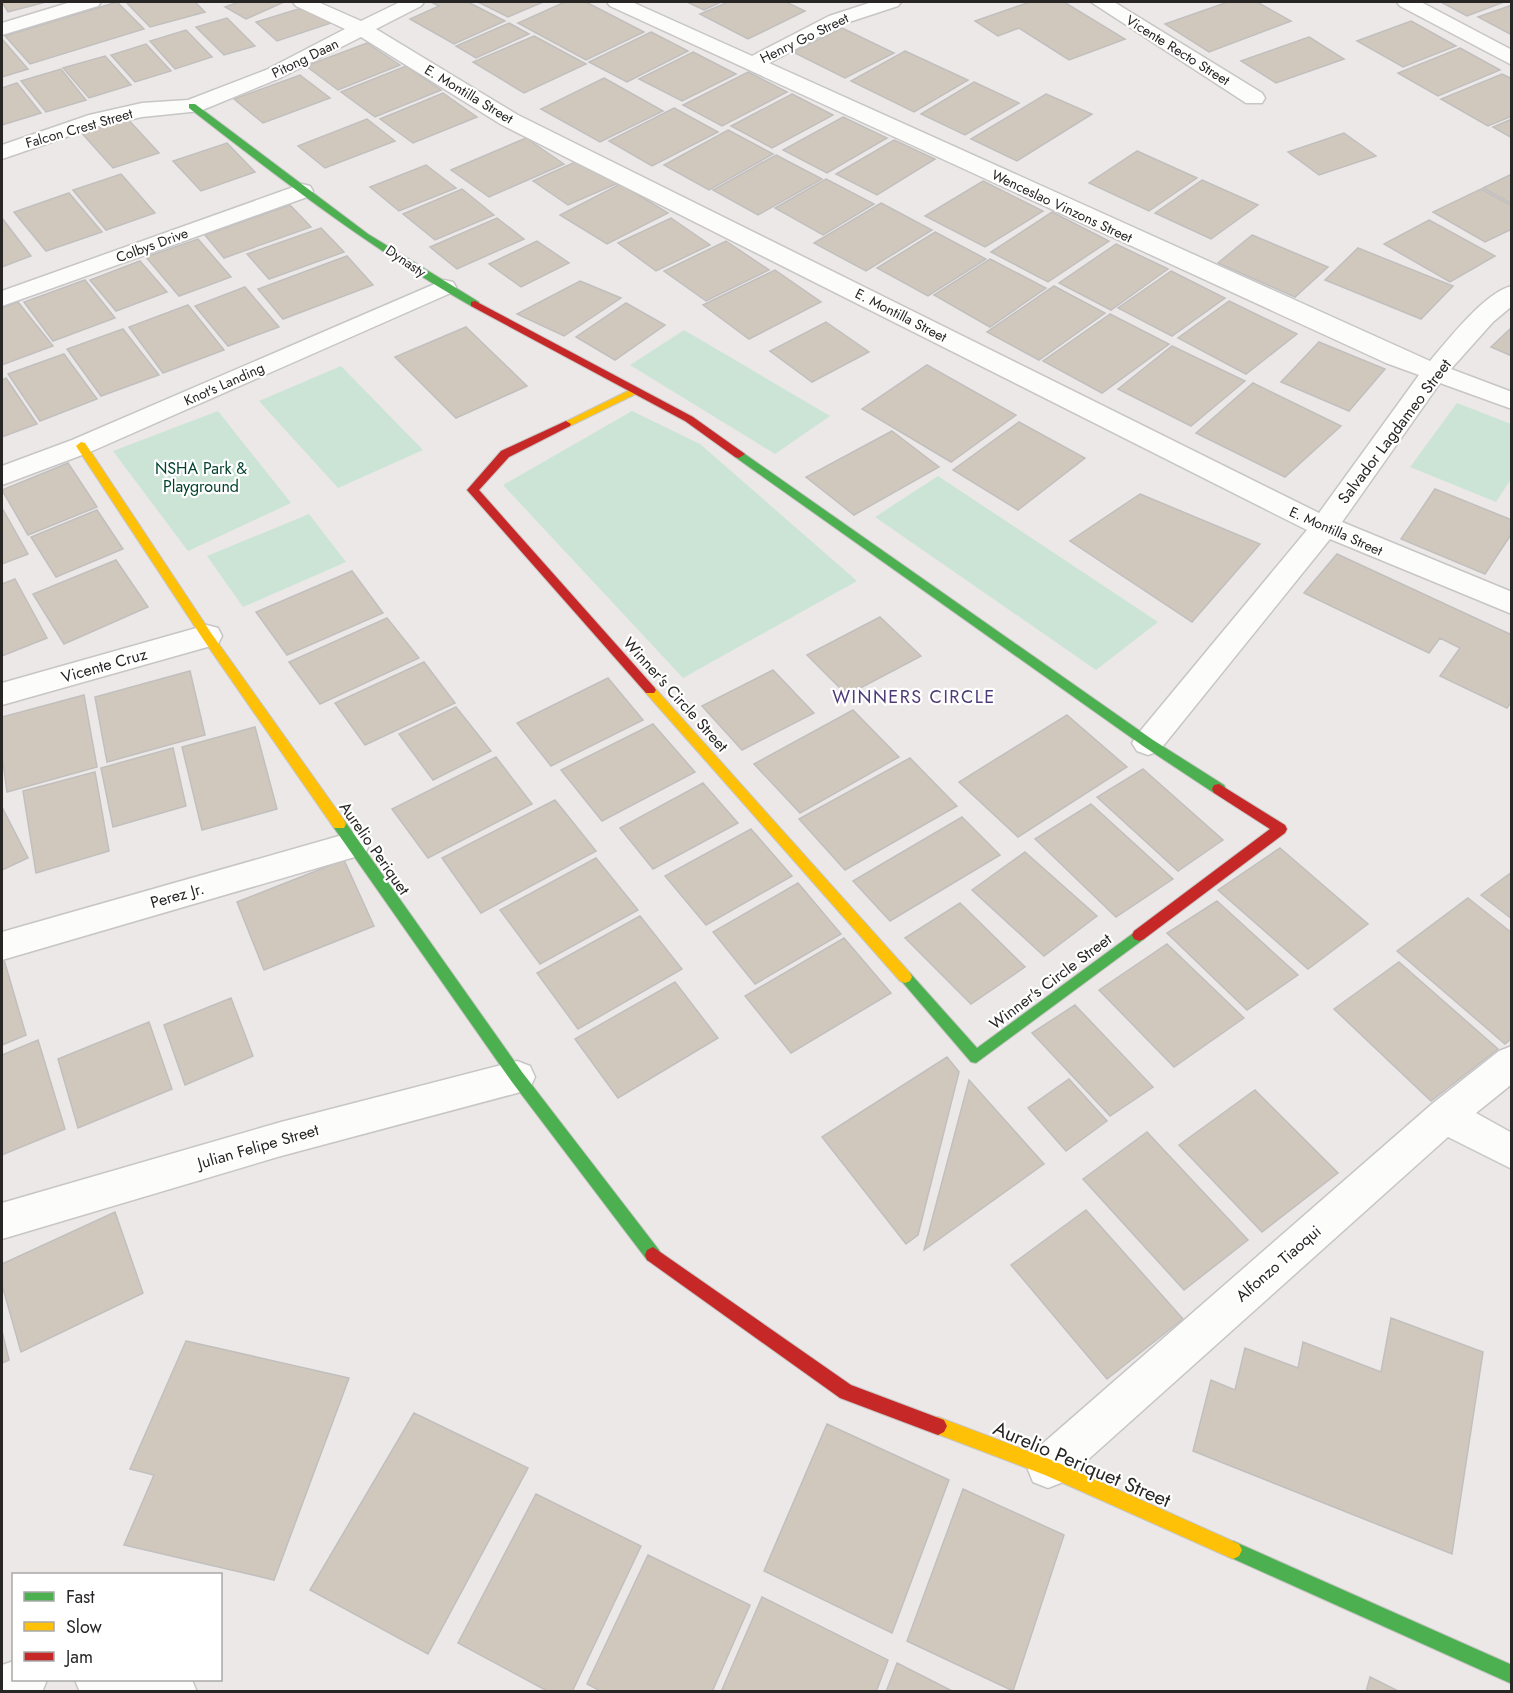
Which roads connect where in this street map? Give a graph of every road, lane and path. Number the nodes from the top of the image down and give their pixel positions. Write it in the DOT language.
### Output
graph roads {
  1 [pos="91,2"];
  2 [pos="303,2"];
  3 [pos="414,2"];
  4 [pos="616,2"];
  5 [pos="891,2"];
  6 [pos="1101,2"];
  7 [pos="1407,2"];
  8 [pos="2,29"];
  9 [pos="363,30"];
  10 [pos="1512,60"];
  11 [pos="752,64"];
  12 [pos="1254,98"];
  13 [pos="192,106"];
  14 [pos="2,152"];
  15 [pos="302,191"];
  16 [pos="444,287"];
  17 [pos="1512,293"];
  18 [pos="2,299"];
  19 [pos="1435,372"];
  20 [pos="636,390"];
  21 [pos="1512,401"];
  22 [pos="81,446"];
  23 [pos="2,477"];
  24 [pos="1323,527"];
  25 [pos="1512,604"];
  26 [pos="207,636"];
  27 [pos="2,694"];
  28 [pos="1148,743"];
  29 [pos="353,845"];
  30 [pos="2,946"];
  31 [pos="1512,1062"];
  32 [pos="517,1077"];
  33 [pos="1445,1116"];
  34 [pos="1512,1152"];
  35 [pos="2,1221"];
  36 [pos="657,1260"];
  37 [pos="1047,1467"];
  38 [pos="1512,1675"];
  39 [pos="21,1681"];
  40 [pos="104,1681"];
  41 [pos="2,1688"];
  42 [pos="174,1692"];
  1 -- 8 [label="street"];
  2 -- 9 [label="street, E. Montilla Street"];
  3 -- 9 [label="street, Pitong Daan"];
  4 -- 11 [label="street, Wenceslao Vinzons Street"];
  5 -- 11 [label="street, Henry Go Street"];
  6 -- 12 [label="street, Vicente Recto Street"];
  7 -- 10 [label="street"];
  9 -- 13 [label="street, Pitong Daan"];
  9 -- 24 [label="street, E. Montilla Street"];
  11 -- 19 [label="street, Wenceslao Vinzons Street"];
  13 -- 14 [label="street, Falcon Crest Street"];
  13 -- 15 [label="street, Dynasty"];
  15 -- 16 [label="street, Dynasty"];
  15 -- 18 [label="street, Colbys Drive"];
  16 -- 20 [label="street, Dynasty"];
  16 -- 22 [label="street, Knot's Landing"];
  17 -- 19 [label="street, Salvador Lagdameo Street"];
  19 -- 21 [label="street, Wenceslao Vinzons Street"];
  19 -- 24 [label="street, Salvador Lagdameo Street"];
  20 -- 28 [label="street, Winner's Circle Street"];
  20 -- 28 [label="street, Winner's Circle Street"];
  22 -- 23 [label="street, Knot's Landing"];
  22 -- 26 [label="street, Aurelio Periquet"];
  24 -- 25 [label="street, E. Montilla Street"];
  24 -- 28 [label="street, Salvador Lagdameo Street"];
  26 -- 27 [label="street, Vicente Cruz"];
  26 -- 29 [label="street, Aurelio Periquet"];
  29 -- 30 [label="street, Perez Jr."];
  29 -- 32 [label="street, Aurelio Periquet"];
  31 -- 33 [label="street, Alfonzo Tiaoqui"];
  32 -- 35 [label="street, Julian Felipe Street"];
  32 -- 36 [label="street, Aurelio Periquet"];
  33 -- 34 [label="street"];
  33 -- 37 [label="street, Alfonzo Tiaoqui"];
  36 -- 37 [label="street, Aurelio Periquet Street"];
  37 -- 38 [label="street, Aurelio Periquet Street"];
  39 -- 41 [label="street"];
  40 -- 42 [label="street"];
}
